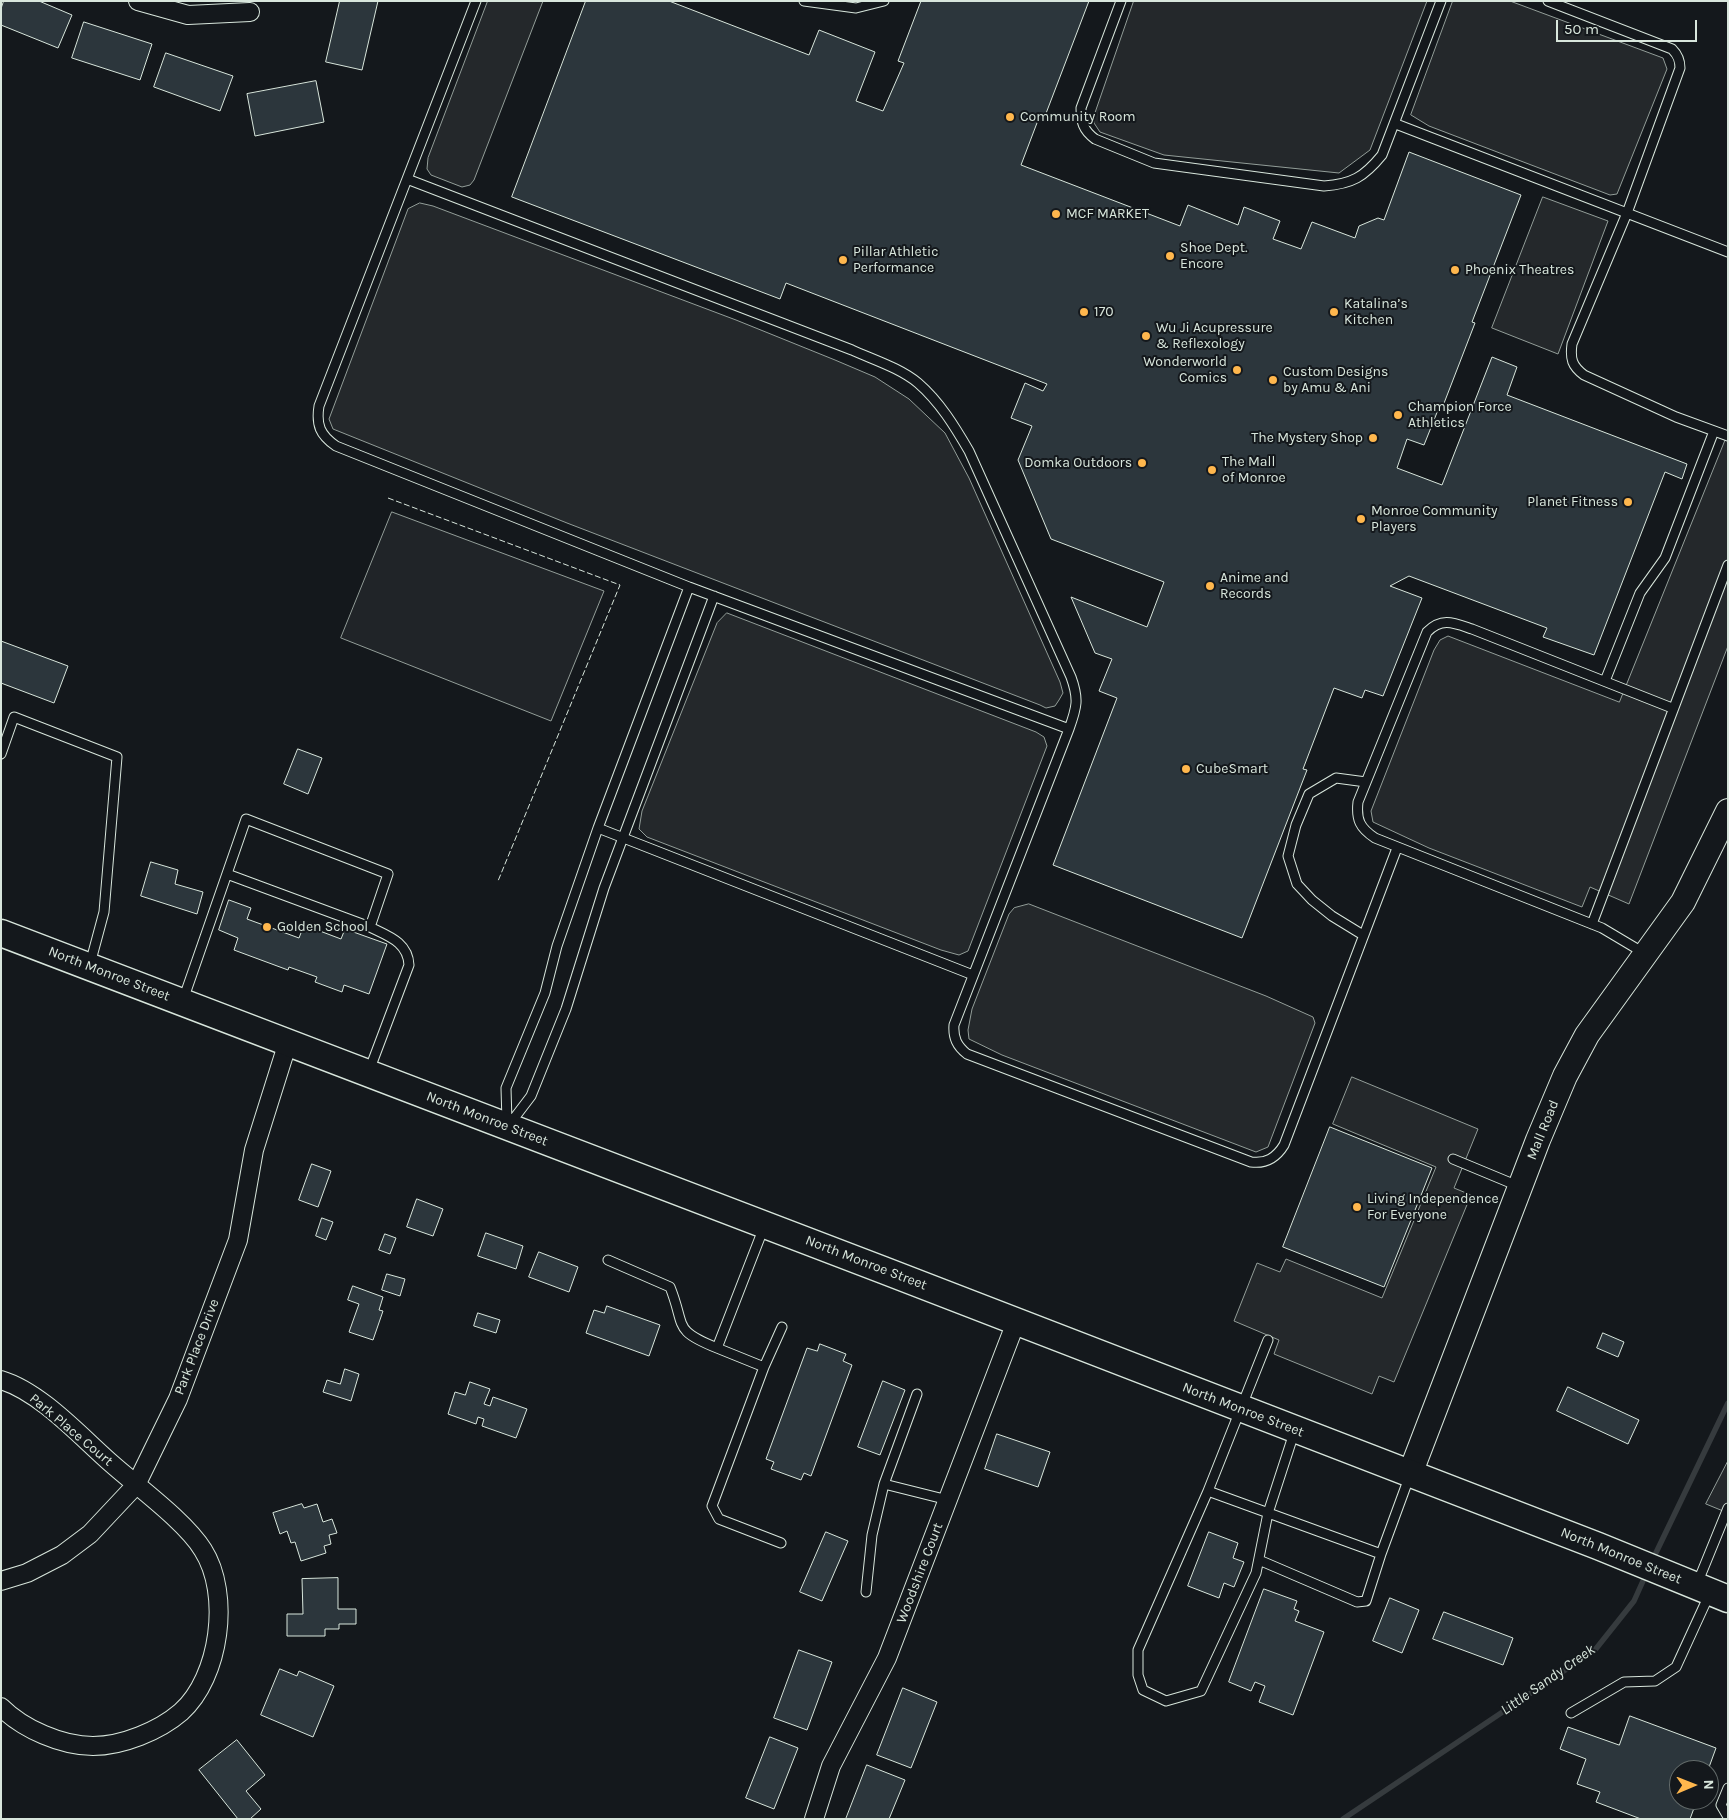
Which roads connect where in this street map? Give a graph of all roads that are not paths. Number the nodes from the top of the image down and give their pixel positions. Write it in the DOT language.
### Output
graph roads {
  1 [pos="138,1"];
  2 [pos="476,1"];
  3 [pos="804,1"];
  4 [pos="884,1"];
  5 [pos="1121,1"];
  6 [pos="1441,1"];
  7 [pos="1548,1"];
  8 [pos="250,12"];
  9 [pos="1396,124"];
  10 [pos="407,179"];
  11 [pos="1626,213"];
  12 [pos="1728,252"];
  13 [pos="1714,431"];
  14 [pos="1728,436"];
  15 [pos="1728,565"];
  16 [pos="690,587"];
  17 [pos="714,596"];
  18 [pos="1605,681"];
  19 [pos="1672,708"];
  20 [pos="1069,729"];
  21 [pos="1,754"];
  22 [pos="1366,782"];
  23 [pos="1728,811"];
  24 [pos="598,828"];
  25 [pos="622,838"];
  26 [pos="1397,848"];
  27 [pos="227,874"];
  28 [pos="1592,924"];
  29 [pos="370,927"];
  30 [pos="1,933"];
  31 [pos="1363,935"];
  32 [pos="1646,954"];
  33 [pos="90,967"];
  34 [pos="974,975"];
  35 [pos="182,1002"];
  36 [pos="288,1042"];
  37 [pos="368,1073"];
  38 [pos="508,1127"];
  39 [pos="1453,1159"];
  40 [pos="1521,1187"];
  41 [pos="765,1225"];
  42 [pos="608,1260"];
  43 [pos="1016,1322"];
  44 [pos="782,1327"];
  45 [pos="1268,1340"];
  46 [pos="717,1348"];
  47 [pos="764,1367"];
  48 [pos="1,1380"];
  49 [pos="917,1394"];
  50 [pos="1241,1409"];
  51 [pos="1295,1430"];
  52 [pos="1410,1474"];
  53 [pos="884,1484"];
  54 [pos="136,1485"];
  55 [pos="1208,1491"];
  56 [pos="948,1500"];
  57 [pos="1728,1508"];
  58 [pos="1268,1513"];
  59 [pos="781,1543"];
  60 [pos="1381,1554"];
  61 [pos="1259,1560"];
  62 [pos="1,1580"];
  63 [pos="866,1592"];
  64 [pos="1711,1593"];
  65 [pos="1,1707"];
  66 [pos="1571,1713"];
  67 [pos="1728,1788"];
  68 [pos="1728,1816"];
  69 [pos="814,1819"];
  1 -- 8 [label="street"];
  2 -- 10 [label="lane"];
  3 -- 4 [label="lane"];
  5 -- 9 [label="lane"];
  6 -- 9 [label="lane"];
  7 -- 11 [label="lane"];
  9 -- 11 [label="lane"];
  10 -- 16 [label="lane"];
  10 -- 20 [label="lane"];
  11 -- 12 [label="lane"];
  11 -- 13 [label="lane"];
  13 -- 14 [label="lane"];
  13 -- 18 [label="lane"];
  15 -- 19 [label="lane"];
  16 -- 17 [label="lane"];
  16 -- 24 [label="lane"];
  17 -- 20 [label="lane"];
  17 -- 25 [label="lane"];
  18 -- 19 [label="lane"];
  18 -- 22 [label="lane"];
  19 -- 28 [label="lane"];
  20 -- 34 [label="lane"];
  21 -- 33 [label="lane"];
  22 -- 26 [label="lane"];
  22 -- 31 [label="lane"];
  23 -- 32 [label="street, Mall Road"];
  24 -- 25 [label="lane"];
  24 -- 38 [label="lane"];
  25 -- 34 [label="lane"];
  25 -- 38 [label="lane"];
  26 -- 28 [label="lane"];
  26 -- 31 [label="lane"];
  27 -- 29 [label="lane"];
  27 -- 29 [label="lane"];
  27 -- 35 [label="lane"];
  28 -- 32 [label="lane"];
  29 -- 37 [label="lane"];
  30 -- 33 [label="main road, North Monroe Street"];
  31 -- 34 [label="lane"];
  32 -- 40 [label="street, Mall Road"];
  33 -- 35 [label="main road, North Monroe Street"];
  35 -- 36 [label="main road, North Monroe Street"];
  36 -- 37 [label="main road, North Monroe Street"];
  36 -- 54 [label="street, Park Place Drive"];
  37 -- 38 [label="main road, North Monroe Street"];
  38 -- 41 [label="main road, North Monroe Street"];
  39 -- 40 [label="lane"];
  40 -- 52 [label="street, Mall Road"];
  41 -- 43 [label="main road, North Monroe Street"];
  41 -- 46 [label="lane"];
  42 -- 46 [label="lane"];
  43 -- 50 [label="main road, North Monroe Street"];
  43 -- 56 [label="street, Woodshire Court"];
  44 -- 47 [label="lane"];
  45 -- 50 [label="lane"];
  46 -- 47 [label="lane"];
  47 -- 59 [label="lane"];
  48 -- 54 [label="street, Park Place Court"];
  49 -- 53 [label="lane"];
  50 -- 51 [label="main road, North Monroe Street"];
  50 -- 55 [label="lane"];
  51 -- 52 [label="main road, North Monroe Street"];
  51 -- 58 [label="lane"];
  52 -- 60 [label="lane"];
  52 -- 64 [label="main road, North Monroe Street"];
  53 -- 56 [label="lane"];
  53 -- 63 [label="lane"];
  54 -- 62 [label="street, Park Place Drive"];
  54 -- 65 [label="street, Park Place Court"];
  55 -- 58 [label="lane"];
  55 -- 61 [label="lane"];
  56 -- 69 [label="street, Woodshire Court"];
  57 -- 64 [label="lane"];
  58 -- 60 [label="lane"];
  58 -- 61 [label="lane"];
  60 -- 61 [label="lane"];
  64 -- 66 [label="lane"];
  67 -- 68 [label="lane"];
}
